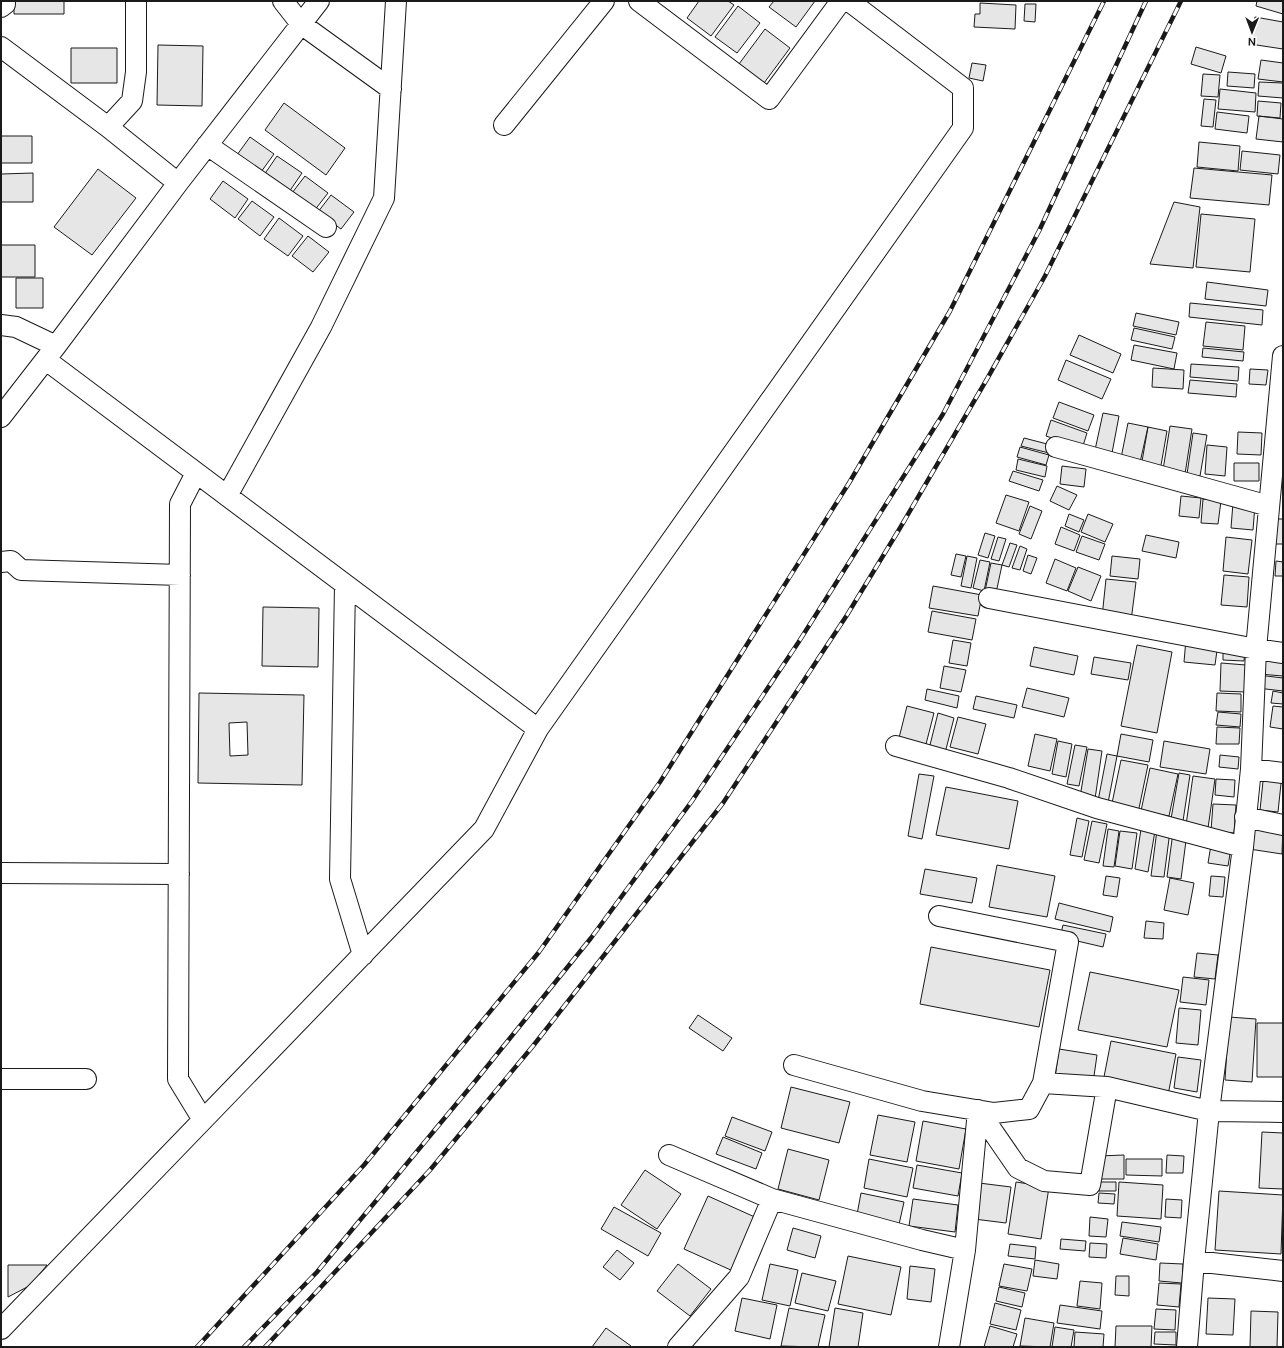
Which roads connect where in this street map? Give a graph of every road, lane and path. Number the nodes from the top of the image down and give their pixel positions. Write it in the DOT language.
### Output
graph roads {
  1 [pos="5,1"];
  2 [pos="136,1"];
  3 [pos="283,1"];
  4 [pos="319,1"];
  5 [pos="396,1"];
  6 [pos="604,1"];
  7 [pos="639,1"];
  8 [pos="841,1"];
  9 [pos="849,1"];
  10 [pos="1,7"];
  11 [pos="301,24"];
  12 [pos="1,47"];
  13 [pos="391,89"];
  14 [pos="504,125"];
  15 [pos="108,127"];
  16 [pos="207,145"];
  17 [pos="178,183"];
  18 [pos="326,227"];
  19 [pos="1,325"];
  20 [pos="51,353"];
  21 [pos="1283,356"];
  22 [pos="1,417"];
  23 [pos="1280,422"];
  24 [pos="1056,447"];
  25 [pos="196,473"];
  26 [pos="227,496"];
  27 [pos="1270,506"];
  28 [pos="1,562"];
  29 [pos="180,575"];
  30 [pos="345,584"];
  31 [pos="989,598"];
  32 [pos="1256,650"];
  33 [pos="1283,654"];
  34 [pos="538,729"];
  35 [pos="896,746"];
  36 [pos="1251,769"];
  37 [pos="1283,773"];
  38 [pos="1245,817"];
  39 [pos="1283,824"];
  40 [pos="1243,847"];
  41 [pos="1,873"];
  42 [pos="179,874"];
  43 [pos="939,916"];
  44 [pos="363,954"];
  45 [pos="794,1065"];
  46 [pos="1,1079"];
  47 [pos="86,1080"];
  48 [pos="1043,1083"];
  49 [pos="1107,1087"];
  50 [pos="978,1110"];
  51 [pos="1208,1111"];
  52 [pos="1283,1112"];
  53 [pos="203,1120"];
  54 [pos="669,1155"];
  55 [pos="772,1200"];
  56 [pos="965,1250"];
  57 [pos="1194,1261"];
  58 [pos="1283,1270"];
  59 [pos="1,1329"];
  60 [pos="683,1346"];
  61 [pos="948,1347"];
  62 [pos="1186,1347"];
  1 -- 10 [label="street"];
  2 -- 15 [label="street"];
  3 -- 11 [label="street"];
  4 -- 11 [label="street"];
  5 -- 13 [label="street"];
  6 -- 14 [label="street"];
  7 -- 8 [label="street"];
  9 -- 34 [label="street"];
  11 -- 13 [label="street"];
  11 -- 16 [label="street"];
  12 -- 15 [label="street"];
  13 -- 26 [label="street"];
  15 -- 17 [label="street"];
  16 -- 17 [label="street"];
  16 -- 18 [label="street"];
  17 -- 20 [label="street"];
  19 -- 20 [label="street"];
  20 -- 22 [label="street"];
  20 -- 25 [label="street"];
  21 -- 23 [label="street"];
  23 -- 27 [label="street"];
  24 -- 27 [label="street"];
  25 -- 26 [label="street"];
  25 -- 29 [label="street"];
  26 -- 30 [label="street"];
  27 -- 32 [label="street"];
  28 -- 29 [label="street"];
  29 -- 42 [label="street"];
  30 -- 34 [label="street"];
  30 -- 44 [label="street"];
  31 -- 32 [label="street"];
  32 -- 33 [label="street"];
  32 -- 36 [label="street"];
  34 -- 44 [label="street"];
  35 -- 40 [label="street"];
  36 -- 37 [label="street"];
  36 -- 38 [label="street"];
  38 -- 39 [label="street"];
  38 -- 40 [label="street"];
  40 -- 51 [label="street"];
  41 -- 42 [label="street"];
  42 -- 53 [label="street"];
  43 -- 48 [label="street"];
  44 -- 53 [label="street"];
  45 -- 50 [label="street"];
  46 -- 47 [label="street"];
  48 -- 49 [label="street"];
  48 -- 50 [label="street"];
  49 -- 50 [label="street"];
  49 -- 51 [label="street"];
  50 -- 56 [label="street"];
  51 -- 52 [label="street"];
  51 -- 57 [label="street"];
  53 -- 59 [label="street"];
  54 -- 55 [label="street"];
  55 -- 56 [label="street"];
  55 -- 60 [label="street"];
  56 -- 61 [label="street"];
  57 -- 58 [label="street"];
  57 -- 62 [label="street"];
}
